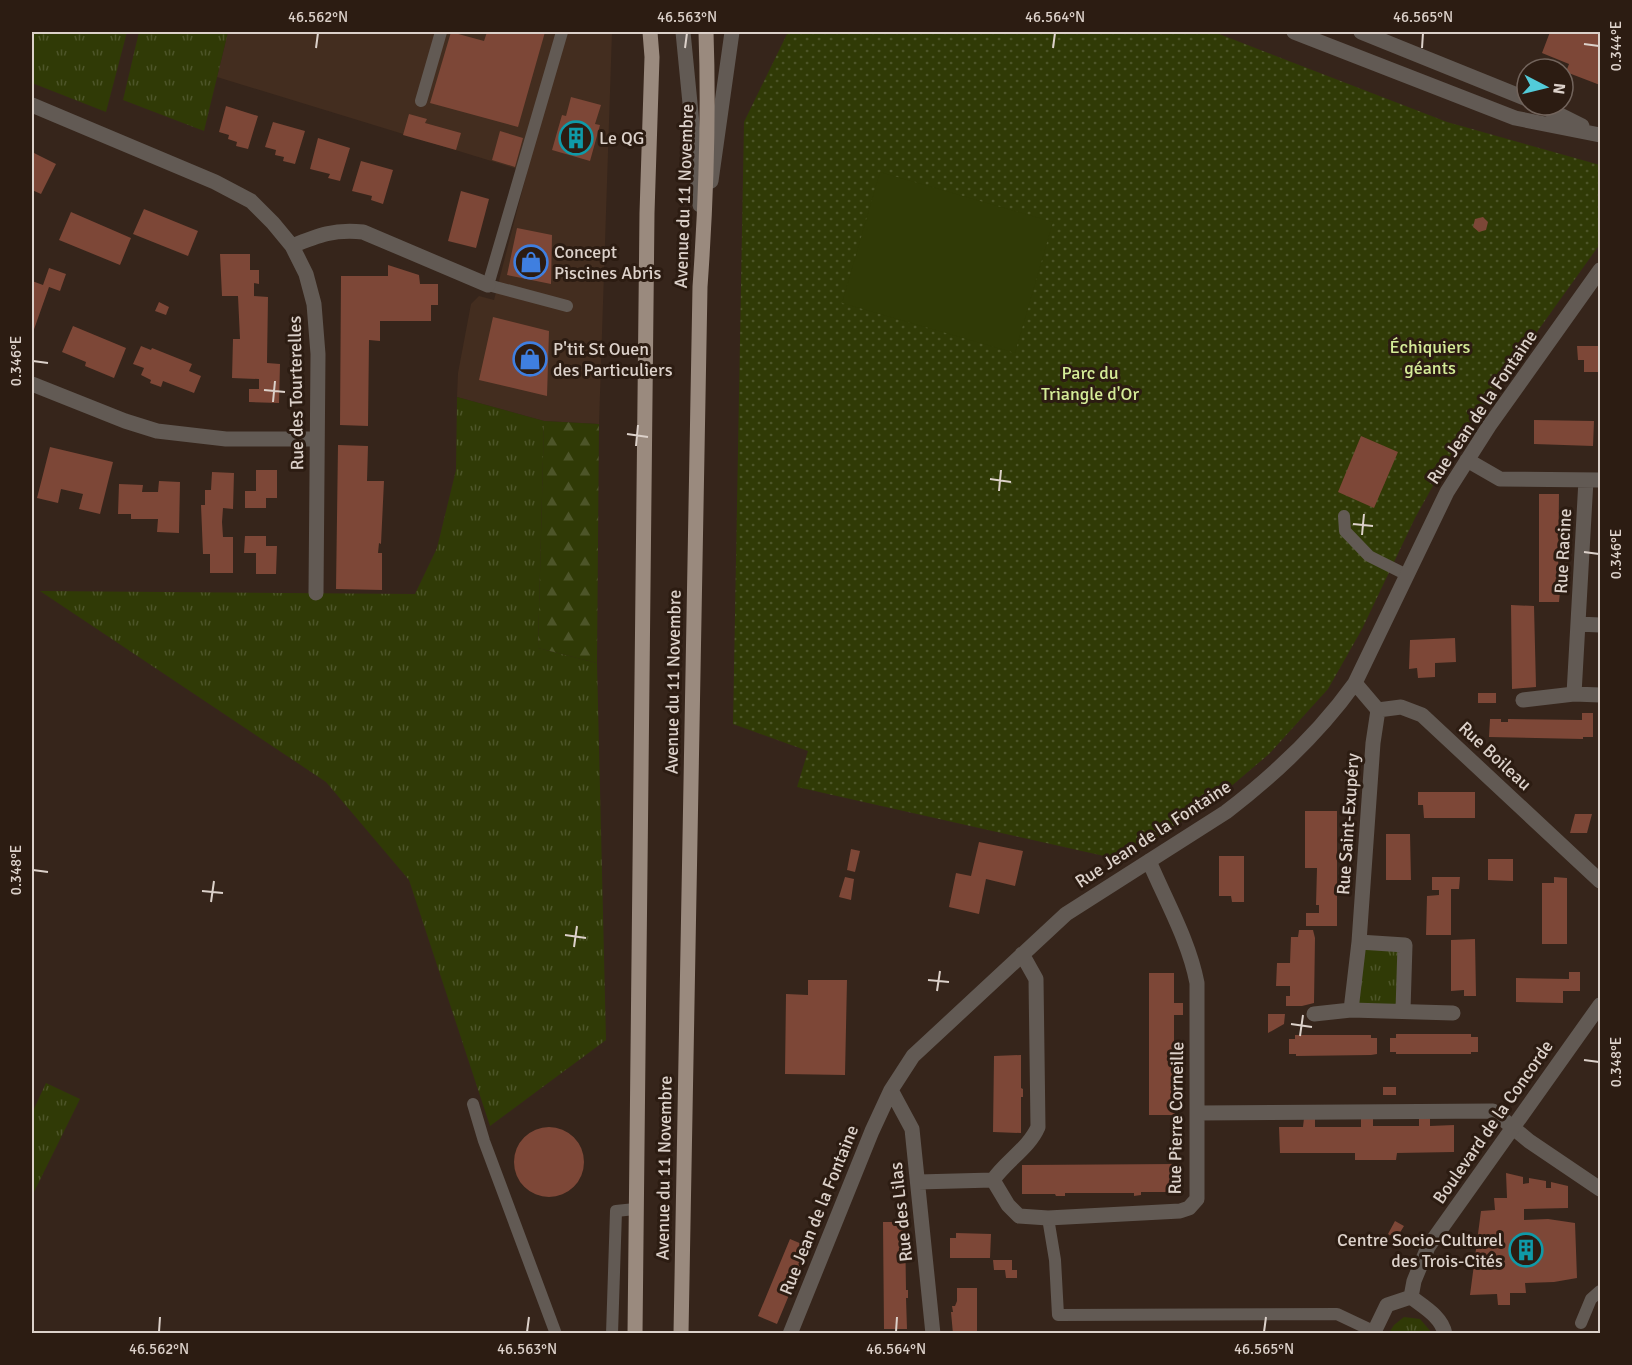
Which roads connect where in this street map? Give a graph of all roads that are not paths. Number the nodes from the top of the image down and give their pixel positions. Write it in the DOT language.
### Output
graph roads {
  1 [pos="441,32"];
  2 [pos="562,32"];
  3 [pos="650,32"];
  4 [pos="683,32"];
  5 [pos="706,32"];
  6 [pos="732,32"];
  7 [pos="1294,32"];
  8 [pos="1360,32"];
  9 [pos="1515,94"];
  10 [pos="421,101"];
  11 [pos="32,105"];
  12 [pos="1564,117"];
  13 [pos="1600,135"];
  14 [pos="704,238"];
  15 [pos="292,246"];
  16 [pos="1600,270"];
  17 [pos="488,285"];
  18 [pos="567,306"];
  19 [pos="32,384"];
  20 [pos="317,439"];
  21 [pos="1467,460"];
  22 [pos="1593,480"];
  23 [pos="1344,516"];
  24 [pos="1407,575"];
  25 [pos="316,593"];
  26 [pos="1578,624"];
  27 [pos="1600,625"];
  28 [pos="1355,683"];
  29 [pos="1574,694"];
  30 [pos="1600,695"];
  31 [pos="1523,700"];
  32 [pos="1378,710"];
  33 [pos="1149,861"];
  34 [pos="1600,881"];
  35 [pos="1359,942"];
  36 [pos="1022,954"];
  37 [pos="1600,1005"];
  38 [pos="1351,1010"];
  39 [pos="1403,1010"];
  40 [pos="1454,1013"];
  41 [pos="1314,1014"];
  42 [pos="891,1090"];
  43 [pos="473,1104"];
  44 [pos="1198,1113"];
  45 [pos="1513,1129"];
  46 [pos="993,1180"];
  47 [pos="918,1182"];
  48 [pos="1600,1189"];
  49 [pos="635,1209"];
  50 [pos="1048,1218"];
  51 [pos="1600,1291"];
  52 [pos="1411,1297"];
  53 [pos="1581,1323"];
  54 [pos="1373,1332"];
  55 [pos="556,1334"];
  56 [pos="612,1334"];
  57 [pos="635,1334"];
  58 [pos="681,1334"];
  59 [pos="790,1334"];
  60 [pos="933,1334"];
  61 [pos="1445,1334"];
  1 -- 10 [label="lane"];
  2 -- 17 [label="lane"];
  3 -- 49 [label="main road, Avenue du 11 Novembre"];
  4 -- 14 [label="street"];
  5 -- 14 [label="main road, Avenue du 11 Novembre"];
  6 -- 14 [label="street"];
  7 -- 13 [label="street"];
  8 -- 9 [label="street"];
  11 -- 15 [label="street, Rue des Tourterelles"];
  12 -- 13 [label="street"];
  14 -- 58 [label="main road, Avenue du 11 Novembre"];
  15 -- 17 [label="street"];
  15 -- 20 [label="street, Rue des Tourterelles"];
  16 -- 21 [label="street, Rue Jean de la Fontaine"];
  17 -- 18 [label="lane"];
  19 -- 20 [label="street"];
  20 -- 25 [label="street, Rue des Tourterelles"];
  21 -- 22 [label="street"];
  21 -- 24 [label="street, Rue Jean de la Fontaine"];
  22 -- 26 [label="street, Rue Racine"];
  23 -- 24 [label="lane"];
  24 -- 28 [label="street, Rue Jean de la Fontaine"];
  26 -- 27 [label="street"];
  26 -- 29 [label="street, Rue Racine"];
  28 -- 32 [label="street"];
  28 -- 33 [label="street, Rue Jean de la Fontaine"];
  29 -- 30 [label="street"];
  29 -- 31 [label="street"];
  32 -- 34 [label="street, Rue Boileau"];
  32 -- 35 [label="street, Rue Saint-Exupéry"];
  33 -- 36 [label="street, Rue Jean de la Fontaine"];
  33 -- 44 [label="street, Rue Pierre Corneille"];
  35 -- 38 [label="street, Rue Saint-Exupéry"];
  35 -- 39 [label="street"];
  36 -- 42 [label="street, Rue Jean de la Fontaine"];
  36 -- 46 [label="street"];
  37 -- 45 [label="street, Boulevard de la Concorde"];
  38 -- 39 [label="street"];
  38 -- 41 [label="street"];
  39 -- 40 [label="street"];
  42 -- 47 [label="street, Rue des Lilas"];
  42 -- 59 [label="street, Rue Jean de la Fontaine"];
  43 -- 55 [label="lane"];
  44 -- 45 [label="street"];
  44 -- 50 [label="street, Rue Pierre Corneille"];
  45 -- 48 [label="street"];
  45 -- 52 [label="street, Boulevard de la Concorde"];
  46 -- 47 [label="street"];
  46 -- 50 [label="street, Rue Pierre Corneille"];
  47 -- 60 [label="street, Rue des Lilas"];
  49 -- 56 [label="lane"];
  49 -- 57 [label="main road, Avenue du 11 Novembre"];
  50 -- 54 [label="lane"];
  51 -- 53 [label="lane"];
  52 -- 54 [label="street"];
  52 -- 61 [label="street"];
}
